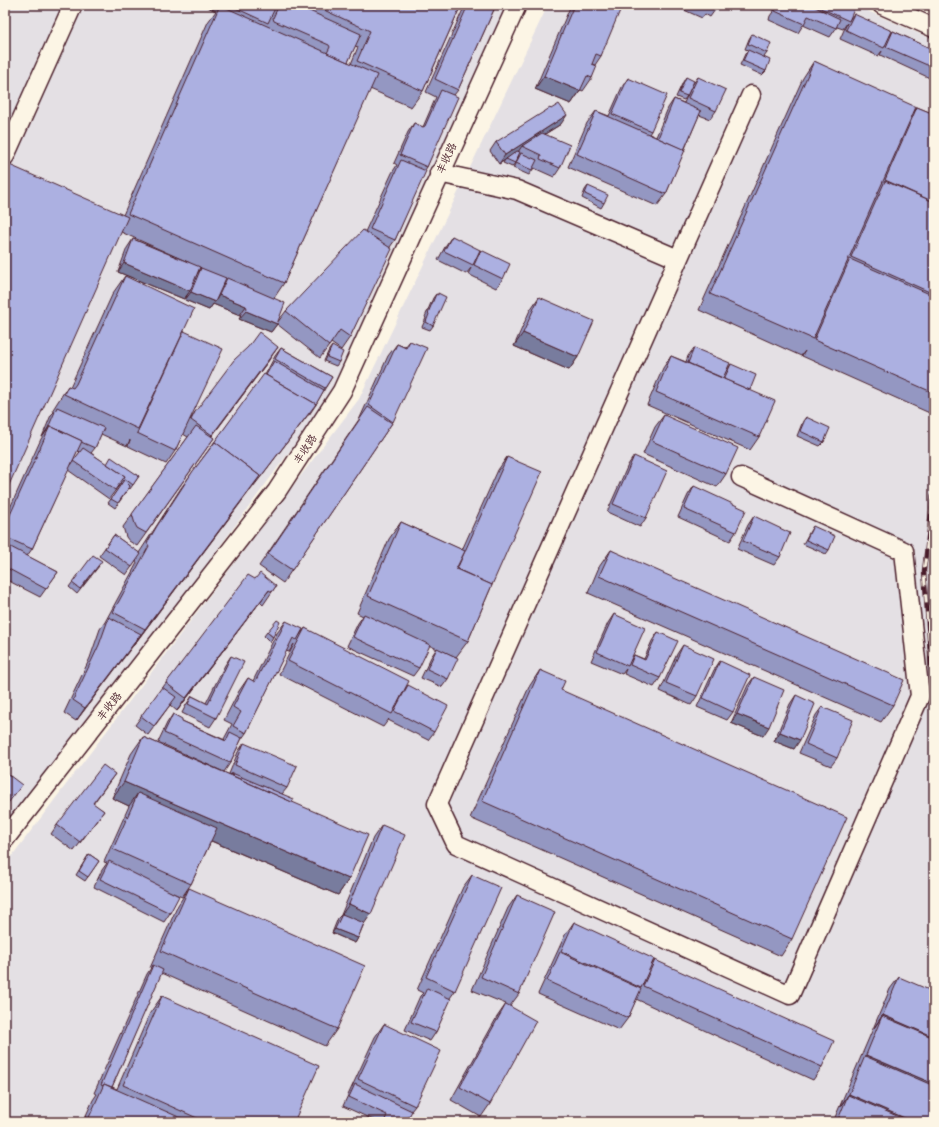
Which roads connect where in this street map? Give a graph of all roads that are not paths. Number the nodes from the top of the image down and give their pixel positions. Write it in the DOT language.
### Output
graph roads {
  1 [pos="73,5"];
  2 [pos="517,5"];
  3 [pos="882,5"];
  4 [pos="934,28"];
  5 [pos="751,95"];
  6 [pos="5,156"];
  7 [pos="439,173"];
  8 [pos="678,259"];
  9 [pos="741,477"];
  10 [pos="5,839"];
  1 -- 6 [label="street"];
  2 -- 7 [label="street, 丰收路"];
  3 -- 4 [label="street"];
  5 -- 8 [label="street"];
  7 -- 8 [label="street"];
  7 -- 10 [label="street, 丰收路"];
  8 -- 9 [label="street"];
}
